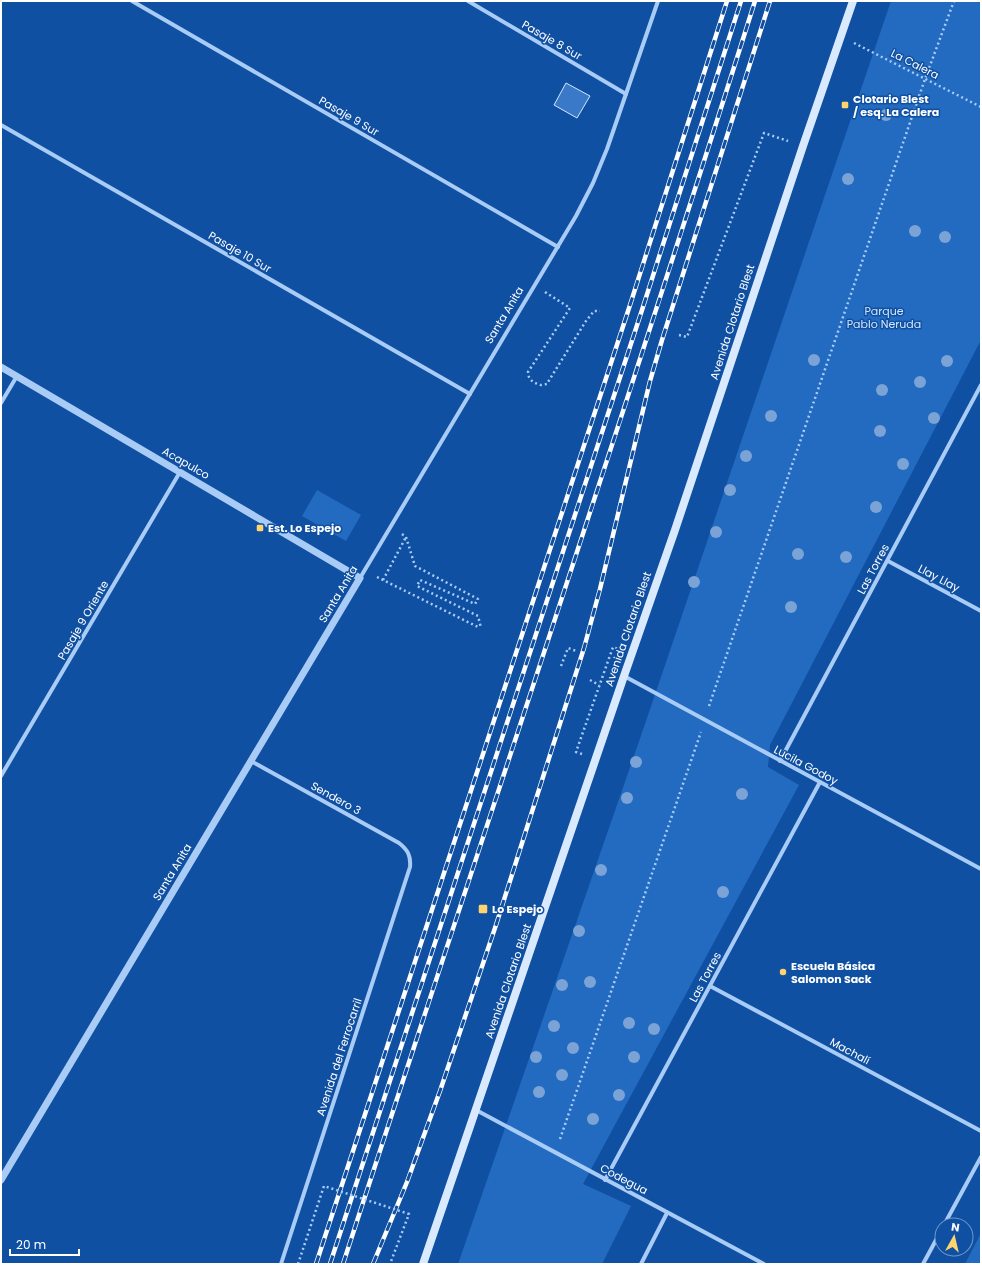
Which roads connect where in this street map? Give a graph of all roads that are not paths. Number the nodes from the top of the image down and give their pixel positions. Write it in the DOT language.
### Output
graph roads {
  1 [pos="132,1"];
  2 [pos="468,1"];
  3 [pos="658,1"];
  4 [pos="853,1"];
  5 [pos="626,94"];
  6 [pos="1,125"];
  7 [pos="558,247"];
  8 [pos="1,367"];
  9 [pos="17,376"];
  10 [pos="981,385"];
  11 [pos="470,394"];
  12 [pos="1,403"];
  13 [pos="180,472"];
  14 [pos="888,560"];
  15 [pos="360,578"];
  16 [pos="981,611"];
  17 [pos="624,676"];
  18 [pos="251,761"];
  19 [pos="780,761"];
  20 [pos="1,776"];
  21 [pos="820,782"];
  22 [pos="409,854"];
  23 [pos="981,869"];
  24 [pos="710,986"];
  25 [pos="476,1110"];
  26 [pos="981,1131"];
  27 [pos="981,1157"];
  28 [pos="1,1180"];
  29 [pos="605,1180"];
  30 [pos="668,1213"];
  31 [pos="948,1217"];
  32 [pos="934,1244"];
  33 [pos="281,1264"];
  34 [pos="423,1264"];
  35 [pos="641,1264"];
  36 [pos="764,1264"];
  37 [pos="923,1264"];
  1 -- 7 [label="street, Pasaje 9 Sur"];
  2 -- 5 [label="street, Pasaje 8 Sur"];
  3 -- 5 [label="street, Santa Anita"];
  4 -- 17 [label="main road, Avenida Clotario Blest"];
  5 -- 7 [label="street, Santa Anita"];
  6 -- 11 [label="street, Pasaje 10 Sur"];
  7 -- 11 [label="street, Santa Anita"];
  8 -- 9 [label="street, Acapulco"];
  9 -- 12 [label="street"];
  9 -- 13 [label="street, Acapulco"];
  10 -- 14 [label="street, Las Torres"];
  11 -- 15 [label="street, Santa Anita"];
  13 -- 15 [label="street, Acapulco"];
  13 -- 20 [label="street, Pasaje 9 Oriente"];
  14 -- 16 [label="street, Llay Llay"];
  14 -- 19 [label="street, Las Torres"];
  15 -- 18 [label="street, Santa Anita"];
  17 -- 19 [label="street, Lucila Godoy"];
  17 -- 25 [label="main road, Avenida Clotario Blest"];
  18 -- 22 [label="street, Sendero 3"];
  18 -- 28 [label="street, Santa Anita"];
  19 -- 21 [label="street, Lucila Godoy"];
  21 -- 23 [label="street, Lucila Godoy"];
  21 -- 24 [label="street, Las Torres"];
  22 -- 33 [label="street, Avenida del Ferrocarril"];
  24 -- 26 [label="street, Machalí"];
  24 -- 29 [label="street, Las Torres"];
  25 -- 29 [label="street, Codegua"];
  25 -- 34 [label="main road, Avenida Clotario Blest"];
  27 -- 31 [label="street"];
  29 -- 30 [label="street, Codegua"];
  30 -- 35 [label="street"];
  30 -- 36 [label="street, Codegua"];
  32 -- 37 [label="street"];
}
